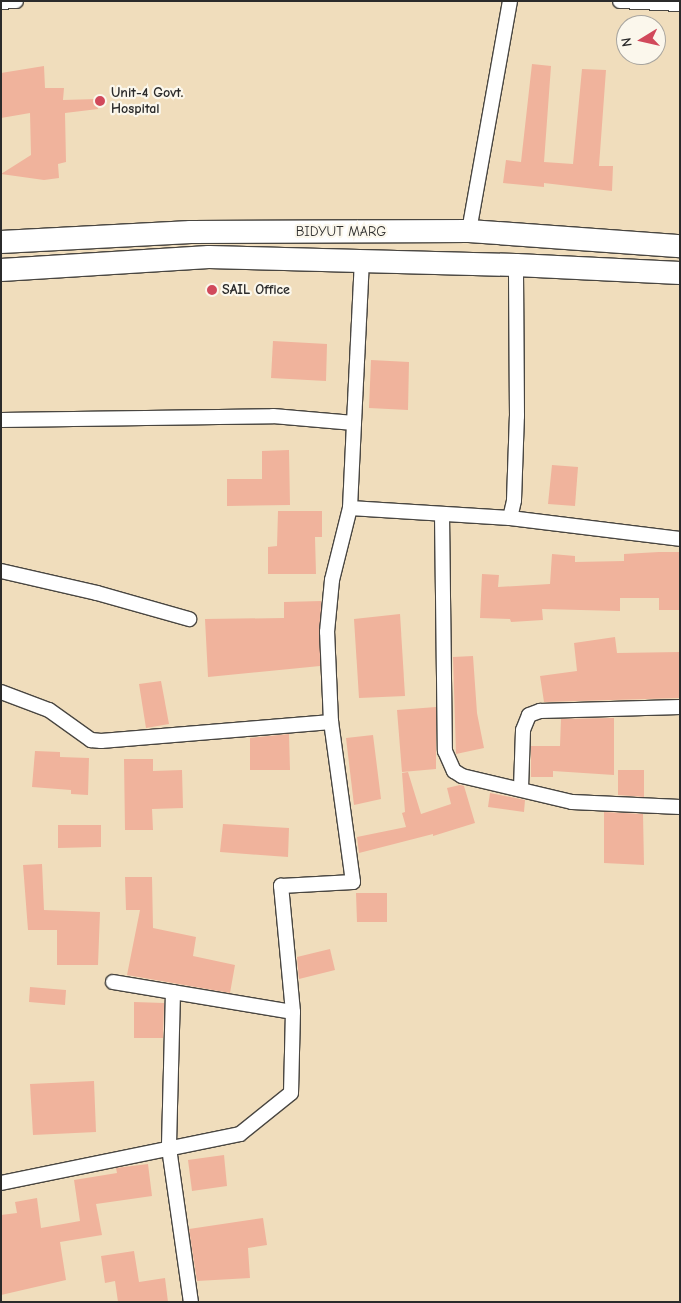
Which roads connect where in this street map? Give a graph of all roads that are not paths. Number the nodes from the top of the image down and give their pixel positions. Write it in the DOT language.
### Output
graph roads {
  1 [pos="16,1"];
  2 [pos="510,1"];
  3 [pos="620,1"];
  4 [pos="1,2"];
  5 [pos="680,4"];
  6 [pos="469,231"];
  7 [pos="1,242"];
  8 [pos="680,246"];
  9 [pos="362,260"];
  10 [pos="516,265"];
  11 [pos="1,270"];
  12 [pos="680,273"];
  13 [pos="1,420"];
  14 [pos="354,423"];
  15 [pos="350,508"];
  16 [pos="442,514"];
  17 [pos="510,518"];
  18 [pos="680,539"];
  19 [pos="1,571"];
  20 [pos="189,619"];
  21 [pos="1,692"];
  22 [pos="680,707"];
  23 [pos="330,722"];
  24 [pos="521,788"];
  25 [pos="680,807"];
  26 [pos="114,982"];
  27 [pos="173,992"];
  28 [pos="293,1012"];
  29 [pos="169,1148"];
  30 [pos="1,1183"];
  31 [pos="191,1302"];
  1 -- 4 [label="street"];
  2 -- 6 [label="street"];
  3 -- 5 [label="street"];
  6 -- 7 [label="main road, BIDYUT MARG"];
  6 -- 8 [label="main road, BIDYUT MARG"];
  9 -- 10 [label="main road, BIDYUT MARG"];
  9 -- 11 [label="main road, BIDYUT MARG"];
  9 -- 14 [label="street"];
  10 -- 12 [label="main road, BIDYUT MARG"];
  10 -- 17 [label="street"];
  13 -- 14 [label="street"];
  14 -- 15 [label="street"];
  15 -- 16 [label="street"];
  15 -- 23 [label="street"];
  16 -- 17 [label="street"];
  16 -- 24 [label="street"];
  17 -- 18 [label="street"];
  19 -- 20 [label="street"];
  21 -- 23 [label="street"];
  22 -- 24 [label="street"];
  23 -- 28 [label="street"];
  24 -- 25 [label="street"];
  26 -- 27 [label="street"];
  27 -- 28 [label="street"];
  27 -- 29 [label="street"];
  28 -- 29 [label="street"];
  29 -- 30 [label="street"];
  29 -- 31 [label="street"];
}
